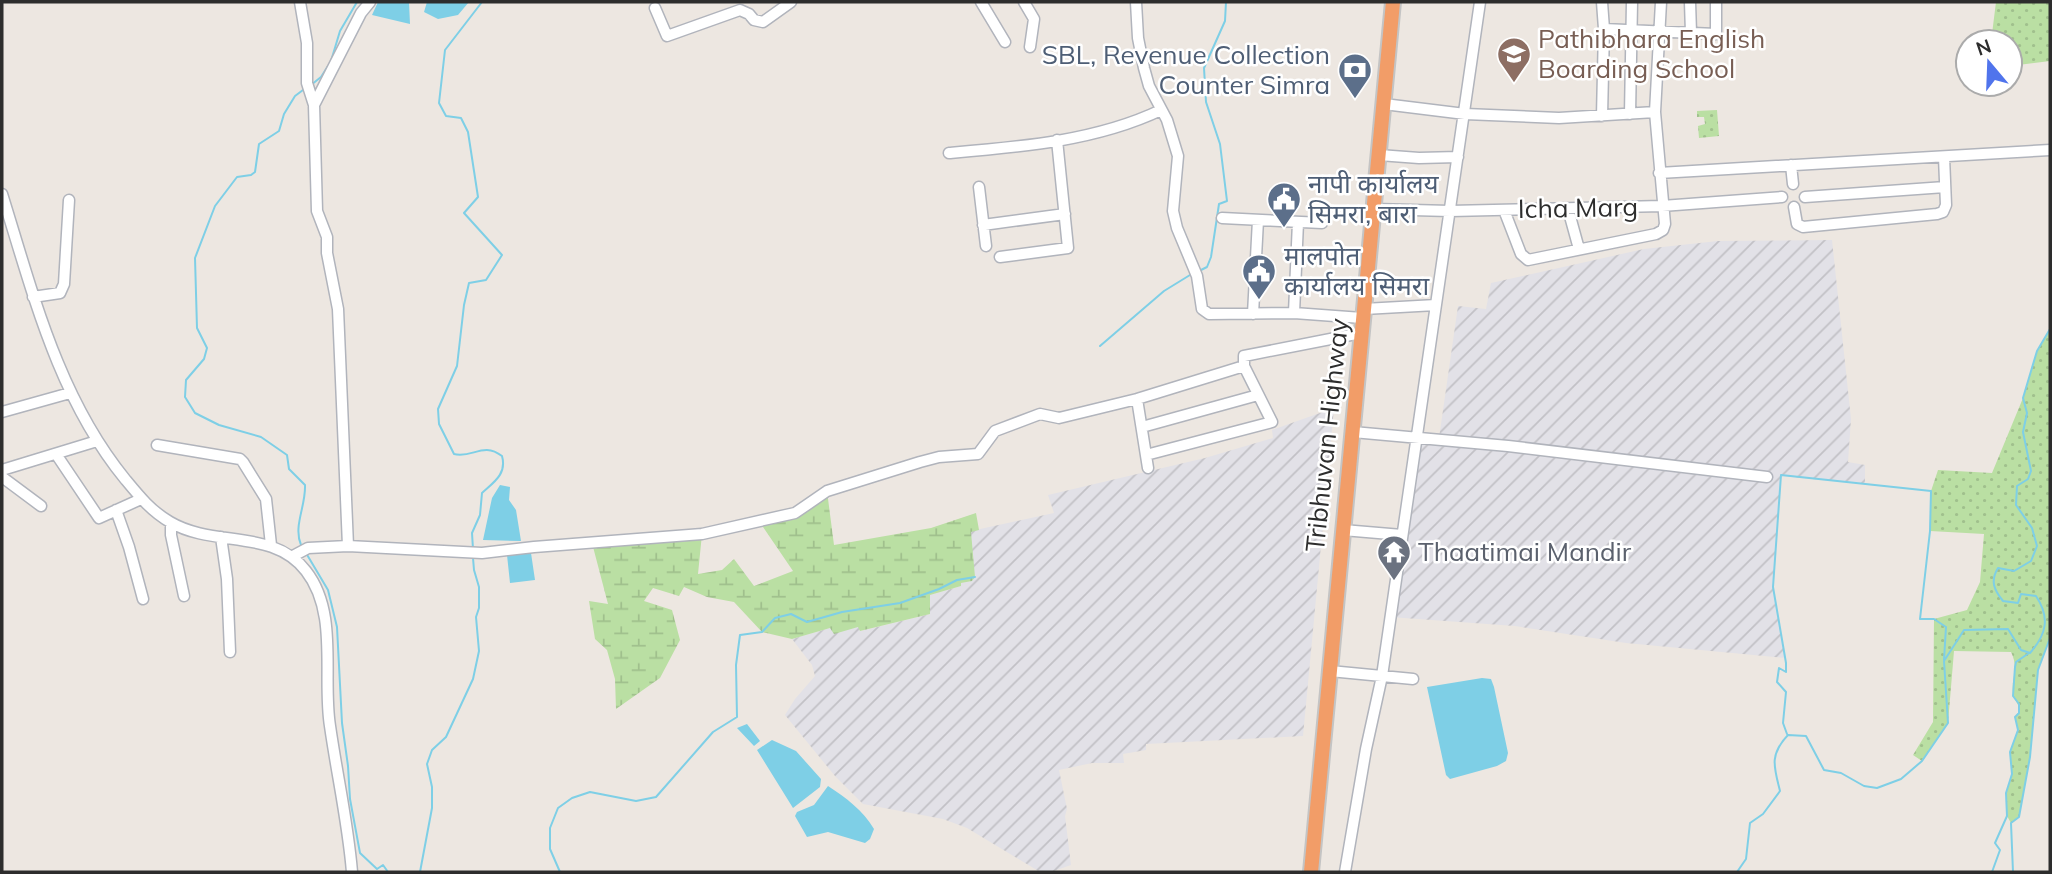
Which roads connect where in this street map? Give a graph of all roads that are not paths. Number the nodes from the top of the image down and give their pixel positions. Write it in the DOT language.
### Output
graph roads {
  1 [pos="300,2"];
  2 [pos="370,2"];
  3 [pos="791,2"];
  4 [pos="981,2"];
  5 [pos="1024,2"];
  6 [pos="1136,2"];
  7 [pos="1393,2"];
  8 [pos="1480,2"];
  9 [pos="1602,2"];
  10 [pos="1632,2"];
  11 [pos="1661,2"];
  12 [pos="1690,2"];
  13 [pos="1716,2"];
  14 [pos="656,8"];
  15 [pos="1604,29"];
  16 [pos="1633,30"];
  17 [pos="1661,32"];
  18 [pos="1691,33"];
  19 [pos="1005,42"];
  20 [pos="1030,47"];
  21 [pos="1384,104"];
  22 [pos="314,105"];
  23 [pos="1161,110"];
  24 [pos="1656,112"];
  25 [pos="1465,114"];
  26 [pos="1630,114"];
  27 [pos="1602,116"];
  28 [pos="1057,140"];
  29 [pos="2050,149"];
  30 [pos="949,153"];
  31 [pos="1379,155"];
  32 [pos="1458,157"];
  33 [pos="1944,157"];
  34 [pos="1791,165"];
  35 [pos="1659,173"];
  36 [pos="1793,184"];
  37 [pos="979,187"];
  38 [pos="1945,187"];
  39 [pos="2,194"];
  40 [pos="1782,197"];
  41 [pos="1805,197"];
  42 [pos="69,200"];
  43 [pos="1662,206"];
  44 [pos="1794,207"];
  45 [pos="1374,209"];
  46 [pos="1568,209"];
  47 [pos="1504,210"];
  48 [pos="1450,211"];
  49 [pos="1065,214"];
  50 [pos="1222,218"];
  51 [pos="1258,220"];
  52 [pos="1298,222"];
  53 [pos="1322,223"];
  54 [pos="983,225"];
  55 [pos="986,246"];
  56 [pos="1579,249"];
  57 [pos="1000,257"];
  58 [pos="33,296"];
  59 [pos="1436,305"];
  60 [pos="1294,313"];
  61 [pos="1363,313"];
  62 [pos="1252,314"];
  63 [pos="1362,333"];
  64 [pos="1244,366"];
  65 [pos="70,393"];
  66 [pos="1258,395"];
  67 [pos="1137,399"];
  68 [pos="2,412"];
  69 [pos="1142,428"];
  70 [pos="1353,432"];
  71 [pos="1418,437"];
  72 [pos="97,441"];
  73 [pos="157,445"];
  74 [pos="56,454"];
  75 [pos="1146,456"];
  76 [pos="1148,468"];
  77 [pos="2,470"];
  78 [pos="2,477"];
  79 [pos="1766,477"];
  80 [pos="141,499"];
  81 [pos="41,506"];
  82 [pos="116,510"];
  83 [pos="171,523"];
  84 [pos="1342,530"];
  85 [pos="1402,535"];
  86 [pos="221,537"];
  87 [pos="271,545"];
  88 [pos="348,546"];
  89 [pos="300,552"];
  90 [pos="184,596"];
  91 [pos="143,599"];
  92 [pos="230,652"];
  93 [pos="1330,671"];
  94 [pos="1382,676"];
  95 [pos="1413,679"];
  96 [pos="352,872"];
  97 [pos="1311,872"];
  98 [pos="1345,872"];
  1 -- 22 [label="street"];
  2 -- 22 [label="street"];
  3 -- 14 [label="street"];
  4 -- 19 [label="street"];
  5 -- 20 [label="street"];
  6 -- 23 [label="street"];
  7 -- 21 [label="highway, Tribhuvan Highway"];
  8 -- 25 [label="street"];
  9 -- 15 [label="street"];
  10 -- 16 [label="street"];
  11 -- 17 [label="street"];
  12 -- 18 [label="street"];
  13 -- 18 [label="street"];
  15 -- 16 [label="street"];
  15 -- 27 [label="street"];
  16 -- 17 [label="street"];
  16 -- 26 [label="street"];
  17 -- 18 [label="street"];
  17 -- 24 [label="street"];
  21 -- 25 [label="street"];
  21 -- 31 [label="highway, Tribhuvan Highway"];
  22 -- 88 [label="street"];
  23 -- 28 [label="street"];
  23 -- 62 [label="street"];
  24 -- 26 [label="street"];
  24 -- 35 [label="street"];
  25 -- 27 [label="street"];
  25 -- 32 [label="street"];
  26 -- 27 [label="street"];
  28 -- 30 [label="street"];
  28 -- 49 [label="street"];
  29 -- 33 [label="street"];
  31 -- 32 [label="street"];
  31 -- 45 [label="highway, Tribhuvan Highway"];
  32 -- 48 [label="street"];
  33 -- 34 [label="street"];
  33 -- 38 [label="street"];
  34 -- 35 [label="street"];
  34 -- 36 [label="street"];
  35 -- 43 [label="street"];
  36 -- 40 [label="street"];
  36 -- 41 [label="street"];
  37 -- 54 [label="street"];
  38 -- 41 [label="street"];
  38 -- 44 [label="street"];
  39 -- 58 [label="street"];
  40 -- 43 [label="street, Icha Marg"];
  40 -- 44 [label="street"];
  41 -- 44 [label="street"];
  42 -- 58 [label="street"];
  43 -- 46 [label="street, Icha Marg"];
  43 -- 56 [label="street"];
  45 -- 48 [label="street, Icha Marg"];
  45 -- 61 [label="highway, Tribhuvan Highway"];
  46 -- 47 [label="street, Icha Marg"];
  46 -- 56 [label="street"];
  47 -- 48 [label="street, Icha Marg"];
  47 -- 56 [label="street"];
  48 -- 59 [label="street"];
  49 -- 54 [label="street"];
  49 -- 57 [label="street"];
  50 -- 51 [label="street"];
  51 -- 52 [label="street"];
  51 -- 62 [label="street"];
  52 -- 53 [label="street"];
  52 -- 60 [label="street"];
  54 -- 55 [label="street"];
  58 -- 65 [label="street"];
  59 -- 61 [label="street"];
  59 -- 71 [label="street"];
  60 -- 61 [label="street"];
  60 -- 62 [label="street"];
  61 -- 63 [label="highway, Tribhuvan Highway"];
  63 -- 64 [label="street"];
  63 -- 70 [label="highway, Tribhuvan Highway"];
  64 -- 66 [label="street"];
  64 -- 67 [label="street"];
  65 -- 68 [label="street"];
  65 -- 72 [label="street"];
  66 -- 69 [label="street"];
  66 -- 75 [label="street"];
  67 -- 69 [label="street"];
  67 -- 88 [label="street"];
  69 -- 75 [label="street"];
  70 -- 71 [label="street"];
  70 -- 84 [label="highway, Tribhuvan Highway"];
  71 -- 79 [label="street"];
  71 -- 85 [label="street"];
  72 -- 74 [label="street"];
  72 -- 80 [label="street"];
  73 -- 87 [label="street"];
  74 -- 77 [label="street"];
  74 -- 82 [label="street"];
  75 -- 76 [label="street"];
  78 -- 81 [label="street"];
  80 -- 82 [label="street"];
  80 -- 83 [label="street"];
  82 -- 91 [label="street"];
  83 -- 86 [label="street"];
  83 -- 90 [label="street"];
  84 -- 85 [label="street"];
  84 -- 93 [label="highway, Tribhuvan Highway"];
  85 -- 94 [label="street"];
  86 -- 87 [label="street"];
  86 -- 92 [label="street"];
  87 -- 89 [label="street"];
  88 -- 89 [label="street"];
  89 -- 96 [label="street"];
  93 -- 94 [label="street"];
  93 -- 97 [label="highway, Tribhuvan Highway"];
  94 -- 95 [label="street"];
  94 -- 98 [label="street"];
}
